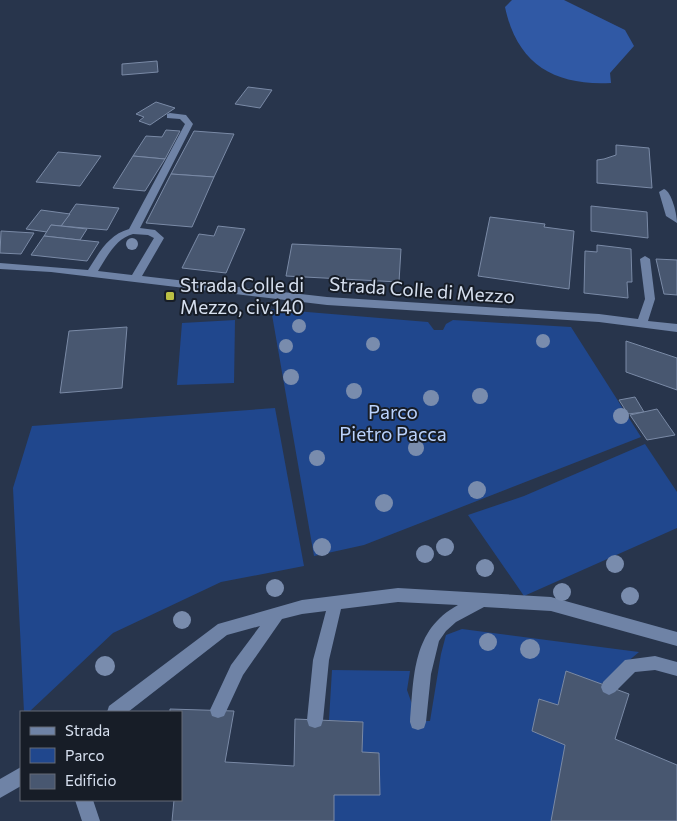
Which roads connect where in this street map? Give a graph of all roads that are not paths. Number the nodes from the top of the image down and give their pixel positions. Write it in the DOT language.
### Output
graph roads {
  1 [pos="170,116"];
  2 [pos="664,192"];
  3 [pos="677,220"];
  4 [pos="134,229"];
  5 [pos="645,259"];
  6 [pos="0,266"];
  7 [pos="91,273"];
  8 [pos="135,279"];
  9 [pos="642,322"];
  10 [pos="677,328"];
  11 [pos="483,600"];
  12 [pos="335,602"];
  13 [pos="277,614"];
  14 [pos="677,639"];
  15 [pos="677,669"];
  16 [pos="609,687"];
  17 [pos="218,710"];
  18 [pos="116,711"];
  19 [pos="315,720"];
  20 [pos="418,722"];
  21 [pos="20,777"];
  22 [pos="0,789"];
  23 [pos="84,801"];
  24 [pos="91,821"];
  1 -- 4 [label="street"];
  2 -- 3 [label="street"];
  4 -- 7 [label="street"];
  4 -- 8 [label="street"];
  5 -- 9 [label="street"];
  6 -- 7 [label="street, Strada Colle di Mezzo"];
  7 -- 8 [label="street, Strada Colle di Mezzo"];
  8 -- 9 [label="street, Strada Colle di Mezzo"];
  9 -- 10 [label="street, Strada Colle di Mezzo"];
  11 -- 12 [label="street"];
  11 -- 14 [label="street"];
  11 -- 20 [label="street"];
  12 -- 13 [label="street"];
  12 -- 19 [label="street"];
  13 -- 17 [label="street"];
  13 -- 18 [label="street"];
  15 -- 16 [label="street"];
  21 -- 22 [label="street"];
  23 -- 24 [label="street"];
}
